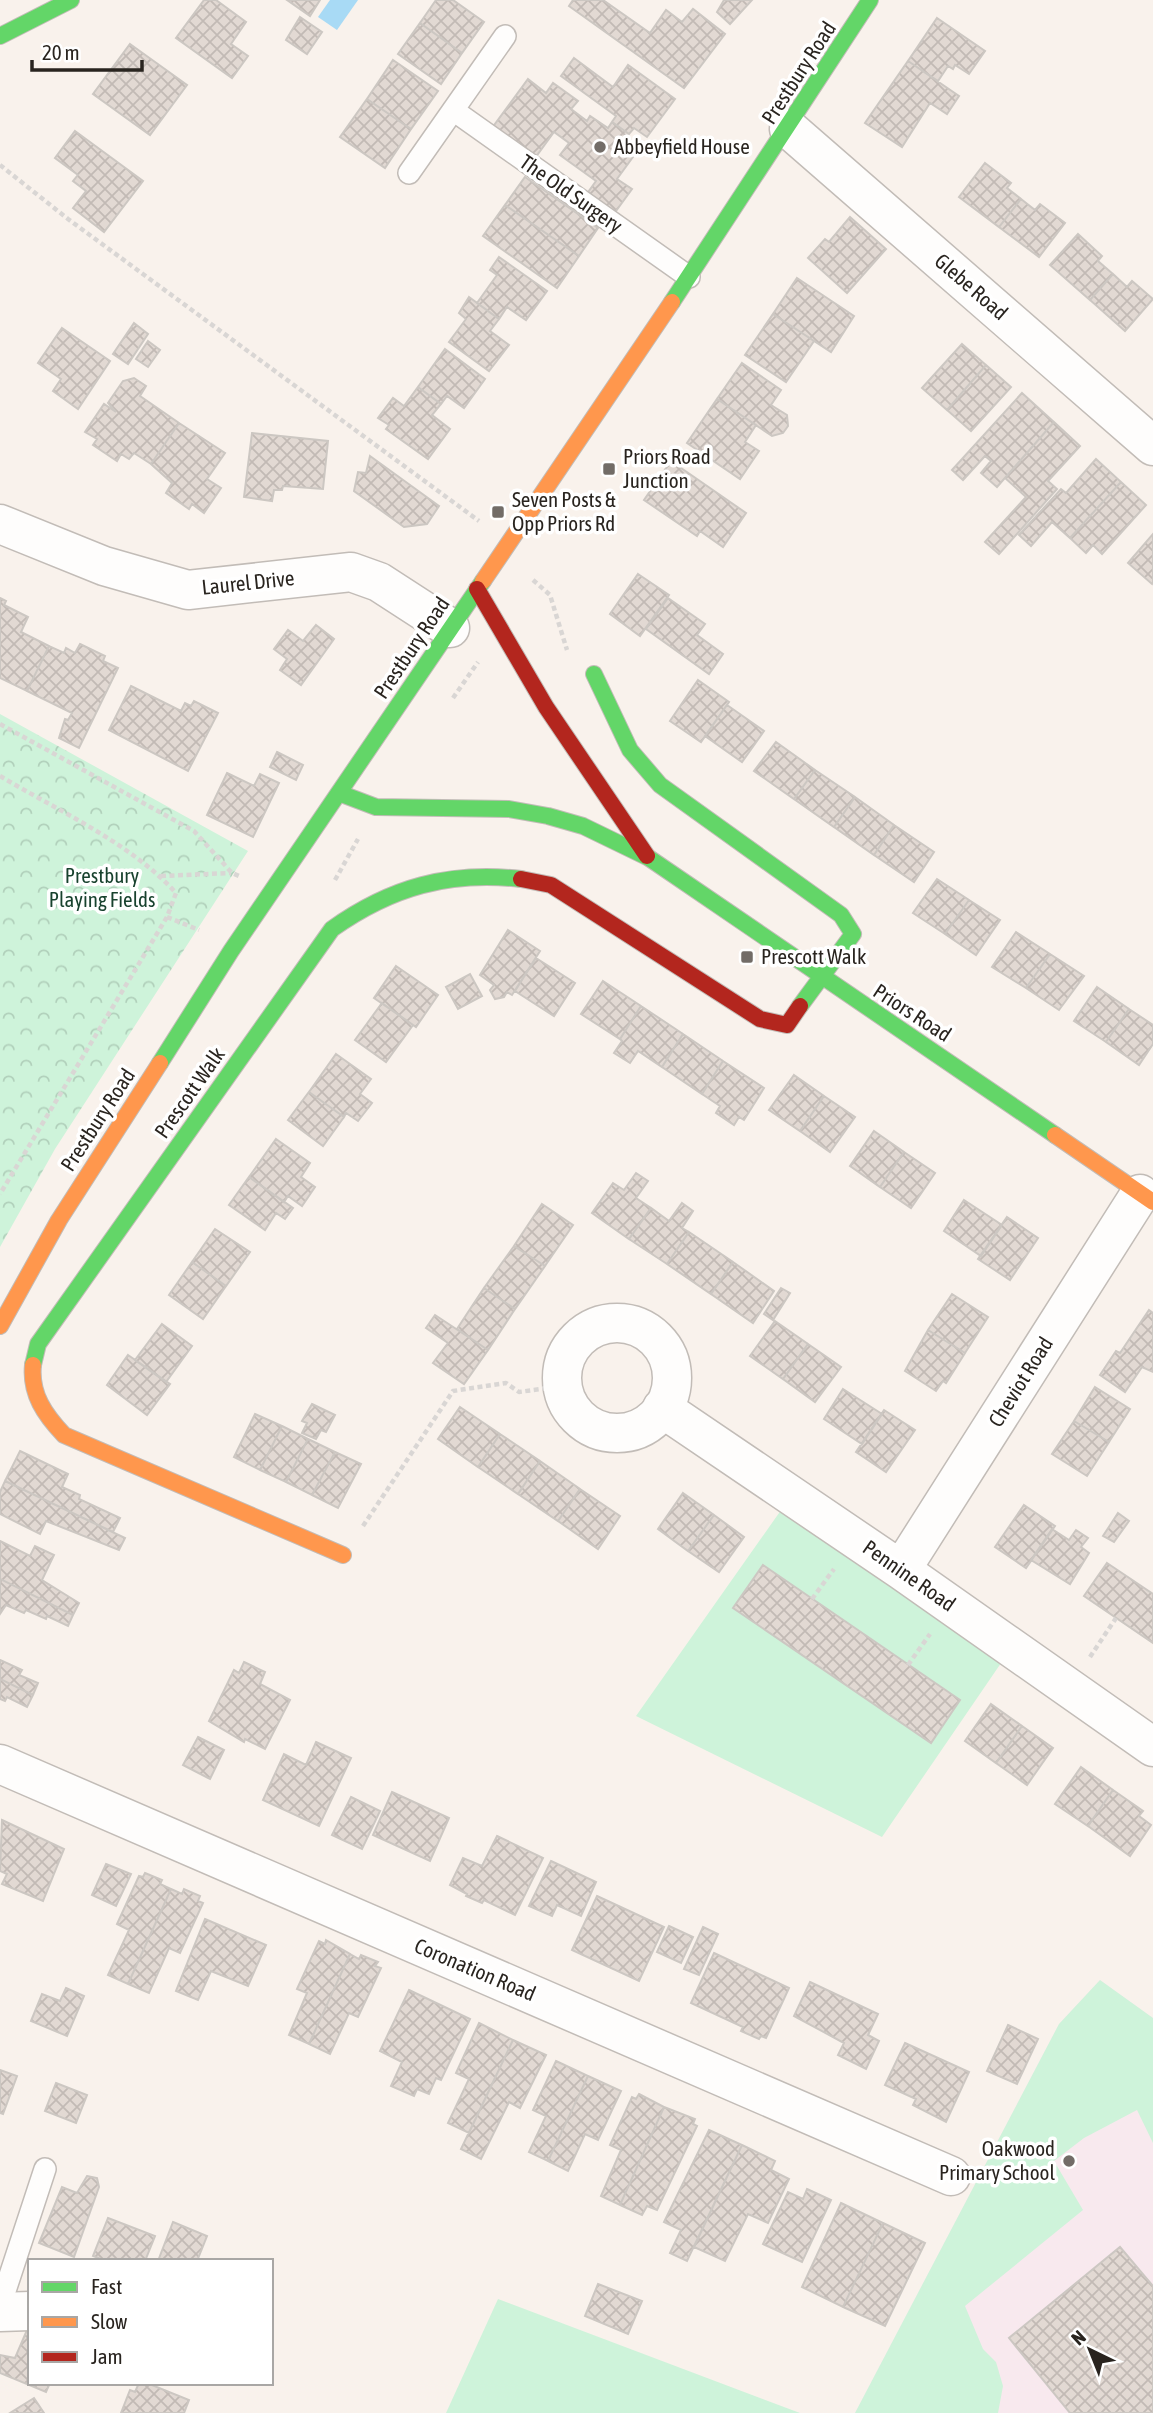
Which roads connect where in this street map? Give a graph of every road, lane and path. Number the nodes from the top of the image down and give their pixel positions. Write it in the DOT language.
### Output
graph roads {
  1 [pos="71,0"];
  2 [pos="870,0"];
  3 [pos="0,36"];
  4 [pos="505,36"];
  5 [pos="453,110"];
  6 [pos="789,129"];
  7 [pos="0,164"];
  8 [pos="409,173"];
  9 [pos="689,277"];
  10 [pos="1153,446"];
  11 [pos="0,524"];
  12 [pos="500,556"];
  13 [pos="533,580"];
  14 [pos="477,589"];
  15 [pos="450,628"];
  16 [pos="502,628"];
  17 [pos="594,674"];
  18 [pos="447,707"];
  19 [pos="0,724"];
  20 [pos="0,776"];
  21 [pos="339,793"];
  22 [pos="376,807"];
  23 [pos="649,858"];
  24 [pos="232,873"];
  25 [pos="161,876"];
  26 [pos="272,891"];
  27 [pos="332,929"];
  28 [pos="821,978"];
  29 [pos="0,1194"];
  30 [pos="1147,1198"];
  31 [pos="0,1326"];
  32 [pos="562,1386"];
  33 [pos="663,1408"];
  34 [pos="343,1555"];
  35 [pos="901,1570"];
  36 [pos="1116,1618"];
  37 [pos="1070,1687"];
  38 [pos="1153,1747"];
  39 [pos="0,1764"];
  40 [pos="46,2169"];
  41 [pos="951,2176"];
  42 [pos="0,2306"];
  43 [pos="28,2311"];
  44 [pos="0,2312"];
  1 -- 3 [label="main road"];
  2 -- 6 [label="main road, Prestbury Road"];
  4 -- 5 [label="lane"];
  5 -- 8 [label="lane"];
  5 -- 9 [label="lane, The Old Surgery"];
  6 -- 9 [label="main road, Prestbury Road"];
  6 -- 10 [label="street, Glebe Road"];
  7 -- 12 [label="path"];
  9 -- 12 [label="main road, Prestbury Road"];
  11 -- 15 [label="street, Laurel Drive"];
  12 -- 13 [label="path"];
  12 -- 14 [label="main road, Prestbury Road"];
  13 -- 16 [label="path"];
  13 -- 17 [label="path"];
  14 -- 15 [label="main road, Prestbury Road"];
  14 -- 16 [label="main road, Priors Road"];
  15 -- 21 [label="main road, Prestbury Road"];
  16 -- 18 [label="path"];
  16 -- 23 [label="main road, Priors Road"];
  17 -- 28 [label="main road"];
  19 -- 24 [label="path"];
  20 -- 25 [label="path"];
  21 -- 22 [label="main road, Priors Road"];
  21 -- 26 [label="main road, Prestbury Road"];
  22 -- 23 [label="main road, Priors Road"];
  22 -- 27 [label="path"];
  23 -- 28 [label="main road, Priors Road"];
  24 -- 25 [label="path"];
  24 -- 26 [label="path"];
  25 -- 29 [label="path"];
  26 -- 31 [label="main road, Prestbury Road"];
  27 -- 28 [label="main road, Prescott Walk"];
  27 -- 34 [label="main road, Prescott Walk"];
  28 -- 30 [label="main road, Priors Road"];
  30 -- 35 [label="street, Cheviot Road"];
  32 -- 33 [label="street"];
  32 -- 33 [label="street"];
  32 -- 34 [label="path"];
  33 -- 35 [label="street, Pennine Road"];
  35 -- 37 [label="street, Pennine Road"];
  36 -- 37 [label="path"];
  37 -- 38 [label="street, Pennine Road"];
  39 -- 41 [label="street, Coronation Road"];
  40 -- 42 [label="lane"];
  43 -- 44 [label="street"];
}
